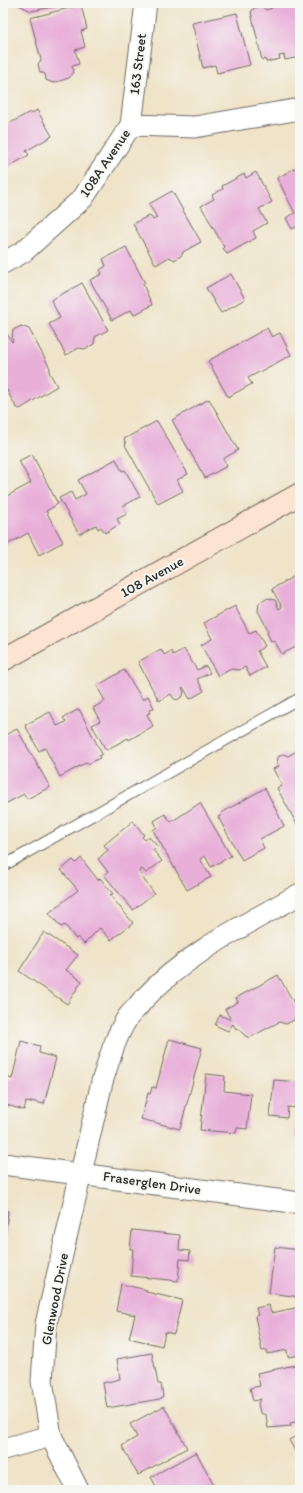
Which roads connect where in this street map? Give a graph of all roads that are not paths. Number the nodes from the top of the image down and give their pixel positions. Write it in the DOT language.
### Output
graph roads {
  1 [pos="146,3"];
  2 [pos="300,108"];
  3 [pos="131,125"];
  4 [pos="3,263"];
  5 [pos="300,494"];
  6 [pos="3,660"];
  7 [pos="300,698"];
  8 [pos="3,866"];
  9 [pos="300,894"];
  10 [pos="3,1164"];
  11 [pos="82,1174"];
  12 [pos="300,1203"];
  13 [pos="51,1436"];
  14 [pos="3,1449"];
  15 [pos="78,1490"];
  1 -- 3 [label="street, 163 Street"];
  2 -- 3 [label="street, 108A Avenue"];
  3 -- 4 [label="street, 108A Avenue"];
  5 -- 6 [label="street, 108 Avenue"];
  7 -- 8 [label="lane"];
  9 -- 11 [label="street, Glenwood Drive"];
  10 -- 11 [label="street, Fraserglen Drive"];
  11 -- 12 [label="street, Fraserglen Drive"];
  11 -- 13 [label="street, Glenwood Drive"];
  13 -- 14 [label="street"];
  13 -- 15 [label="street, Glenwood Drive"];
}
